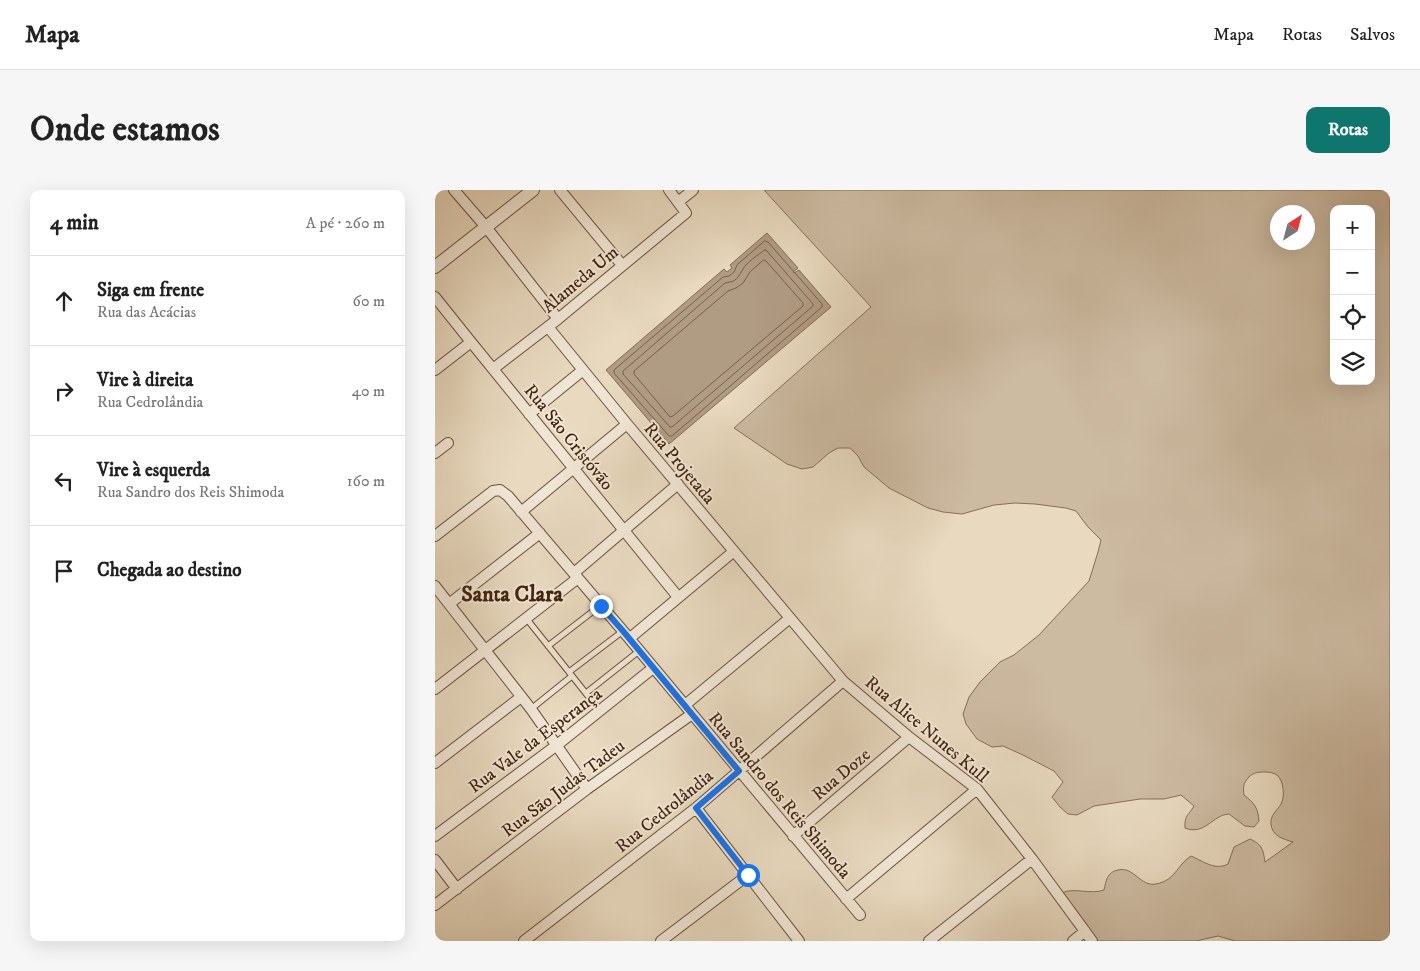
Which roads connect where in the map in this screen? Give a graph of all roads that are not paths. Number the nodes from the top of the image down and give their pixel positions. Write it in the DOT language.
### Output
graph roads {
  1 [pos="454,190"];
  2 [pos="533,190"];
  3 [pos="560,190"];
  4 [pos="669,190"];
  5 [pos="693,190"];
  6 [pos="678,202"];
  7 [pos="486,227"];
  8 [pos="622,265"];
  9 [pos="435,267"];
  10 [pos="435,296"];
  11 [pos="558,319"];
  12 [pos="548,327"];
  13 [pos="471,342"];
  14 [pos="435,370"];
  15 [pos="493,370"];
  16 [pos="583,370"];
  17 [pos="529,414"];
  18 [pos="627,424"];
  19 [pos="447,443"];
  20 [pos="435,453"];
  21 [pos="573,468"];
  22 [pos="678,484"];
  23 [pos="521,512"];
  24 [pos="624,531"];
  25 [pos="539,533"];
  26 [pos="435,536"];
  27 [pos="733,552"];
  28 [pos="576,576"];
  29 [pos="435,586"];
  30 [pos="679,598"];
  31 [pos="449,604"];
  32 [pos="601,606"];
  33 [pos="526,618"];
  34 [pos="790,618"];
  35 [pos="627,635"];
  36 [pos="548,646"];
  37 [pos="484,649"];
  38 [pos="639,651"];
  39 [pos="653,668"];
  40 [pos="571,674"];
  41 [pos="843,682"];
  42 [pos="436,687"];
  43 [pos="586,693"];
  44 [pos="521,697"];
  45 [pos="685,705"];
  46 [pos="531,709"];
  47 [pos="600,711"];
  48 [pos="692,714"];
  49 [pos="909,737"];
  50 [pos="557,745"];
  51 [pos="435,763"];
  52 [pos="739,771"];
  53 [pos="587,789"];
  54 [pos="977,790"];
  55 [pos="696,808"];
  56 [pos="435,836"];
  57 [pos="793,836"];
  58 [pos="1032,859"];
  59 [pos="435,860"];
  60 [pos="748,875"];
  61 [pos="456,890"];
  62 [pos="846,899"];
  63 [pos="435,905"];
  64 [pos="860,915"];
  65 [pos="1085,931"];
  66 [pos="524,941"];
  67 [pos="661,941"];
  68 [pos="798,941"];
  69 [pos="929,941"];
  70 [pos="1073,941"];
  71 [pos="1092,941"];
  1 -- 7 [label="street"];
  2 -- 7 [label="street"];
  3 -- 8 [label="street"];
  4 -- 6 [label="street"];
  5 -- 6 [label="street"];
  6 -- 8 [label="street, Alameda Um"];
  7 -- 9 [label="street"];
  7 -- 11 [label="street"];
  8 -- 11 [label="street, Alameda Um"];
  10 -- 13 [label="street, Rua São Cristóvão"];
  11 -- 12 [label="street, Alameda Um"];
  12 -- 15 [label="street, Alameda Um"];
  12 -- 16 [label="street, Rua Projetada"];
  13 -- 14 [label="street"];
  13 -- 15 [label="street, Rua São Cristóvão"];
  15 -- 17 [label="street, Rua São Cristóvão"];
  16 -- 17 [label="street"];
  16 -- 18 [label="street, Rua Projetada"];
  17 -- 21 [label="street, Rua São Cristóvão"];
  18 -- 21 [label="street"];
  18 -- 22 [label="street, Rua Projetada"];
  19 -- 20 [label="street"];
  21 -- 23 [label="street"];
  21 -- 24 [label="street, Rua São Cristóvão"];
  22 -- 24 [label="street"];
  22 -- 27 [label="street, Rua Projetada"];
  23 -- 25 [label="street, Rua Sandro dos Reis Shimoda"];
  23 -- 26 [label="street, Rua Sandro dos Reis Shimoda"];
  24 -- 28 [label="street"];
  24 -- 30 [label="street, Rua São Cristóvão"];
  25 -- 28 [label="street, Rua Sandro dos Reis Shimoda"];
  25 -- 31 [label="street"];
  27 -- 30 [label="street"];
  27 -- 34 [label="street, Rua Projetada"];
  28 -- 32 [label="street, Rua Sandro dos Reis Shimoda"];
  28 -- 33 [label="street"];
  29 -- 31 [label="street"];
  30 -- 35 [label="street"];
  31 -- 37 [label="street"];
  32 -- 35 [label="street, Rua Sandro dos Reis Shimoda"];
  32 -- 36 [label="lane"];
  33 -- 36 [label="lane"];
  33 -- 37 [label="street"];
  34 -- 41 [label="street, Rua Alice Nunes Kull"];
  34 -- 45 [label="street"];
  35 -- 38 [label="street, Rua Sandro dos Reis Shimoda"];
  35 -- 40 [label="lane"];
  36 -- 40 [label="lane"];
  37 -- 42 [label="street"];
  37 -- 44 [label="street"];
  38 -- 39 [label="street, Rua Sandro dos Reis Shimoda"];
  38 -- 43 [label="lane"];
  39 -- 45 [label="street, Rua Sandro dos Reis Shimoda"];
  39 -- 47 [label="street, Rua Vale da Esperança"];
  40 -- 43 [label="lane"];
  40 -- 46 [label="lane"];
  41 -- 49 [label="street, Rua Alice Nunes Kull"];
  41 -- 52 [label="street, Rua Cedrolândia"];
  43 -- 47 [label="lane"];
  44 -- 46 [label="street"];
  44 -- 51 [label="street"];
  45 -- 48 [label="street, Rua Sandro dos Reis Shimoda"];
  46 -- 50 [label="street"];
  47 -- 50 [label="street, Rua Vale da Esperança"];
  48 -- 52 [label="street, Rua Sandro dos Reis Shimoda"];
  48 -- 53 [label="street, Rua São Judas Tadeu"];
  49 -- 54 [label="street, Rua Alice Nunes Kull"];
  49 -- 57 [label="street, Rua Doze"];
  50 -- 53 [label="street"];
  50 -- 56 [label="street, Rua Vale da Esperança"];
  52 -- 55 [label="street, Rua Cedrolândia"];
  52 -- 57 [label="street, Rua Sandro dos Reis Shimoda"];
  53 -- 61 [label="street, Rua São Judas Tadeu"];
  54 -- 58 [label="street, Rua Alice Nunes Kull"];
  54 -- 62 [label="street"];
  55 -- 60 [label="street"];
  55 -- 66 [label="street, Rua Cedrolândia"];
  57 -- 62 [label="street, Rua Sandro dos Reis Shimoda"];
  58 -- 65 [label="street, Rua Alice Nunes Kull"];
  58 -- 69 [label="street"];
  59 -- 61 [label="street"];
  60 -- 67 [label="street"];
  60 -- 68 [label="street"];
  61 -- 63 [label="street, Rua São Judas Tadeu"];
  62 -- 64 [label="street, Rua Sandro dos Reis Shimoda"];
  65 -- 70 [label="street"];
  65 -- 71 [label="street, Rua Alice Nunes Kull"];
}
